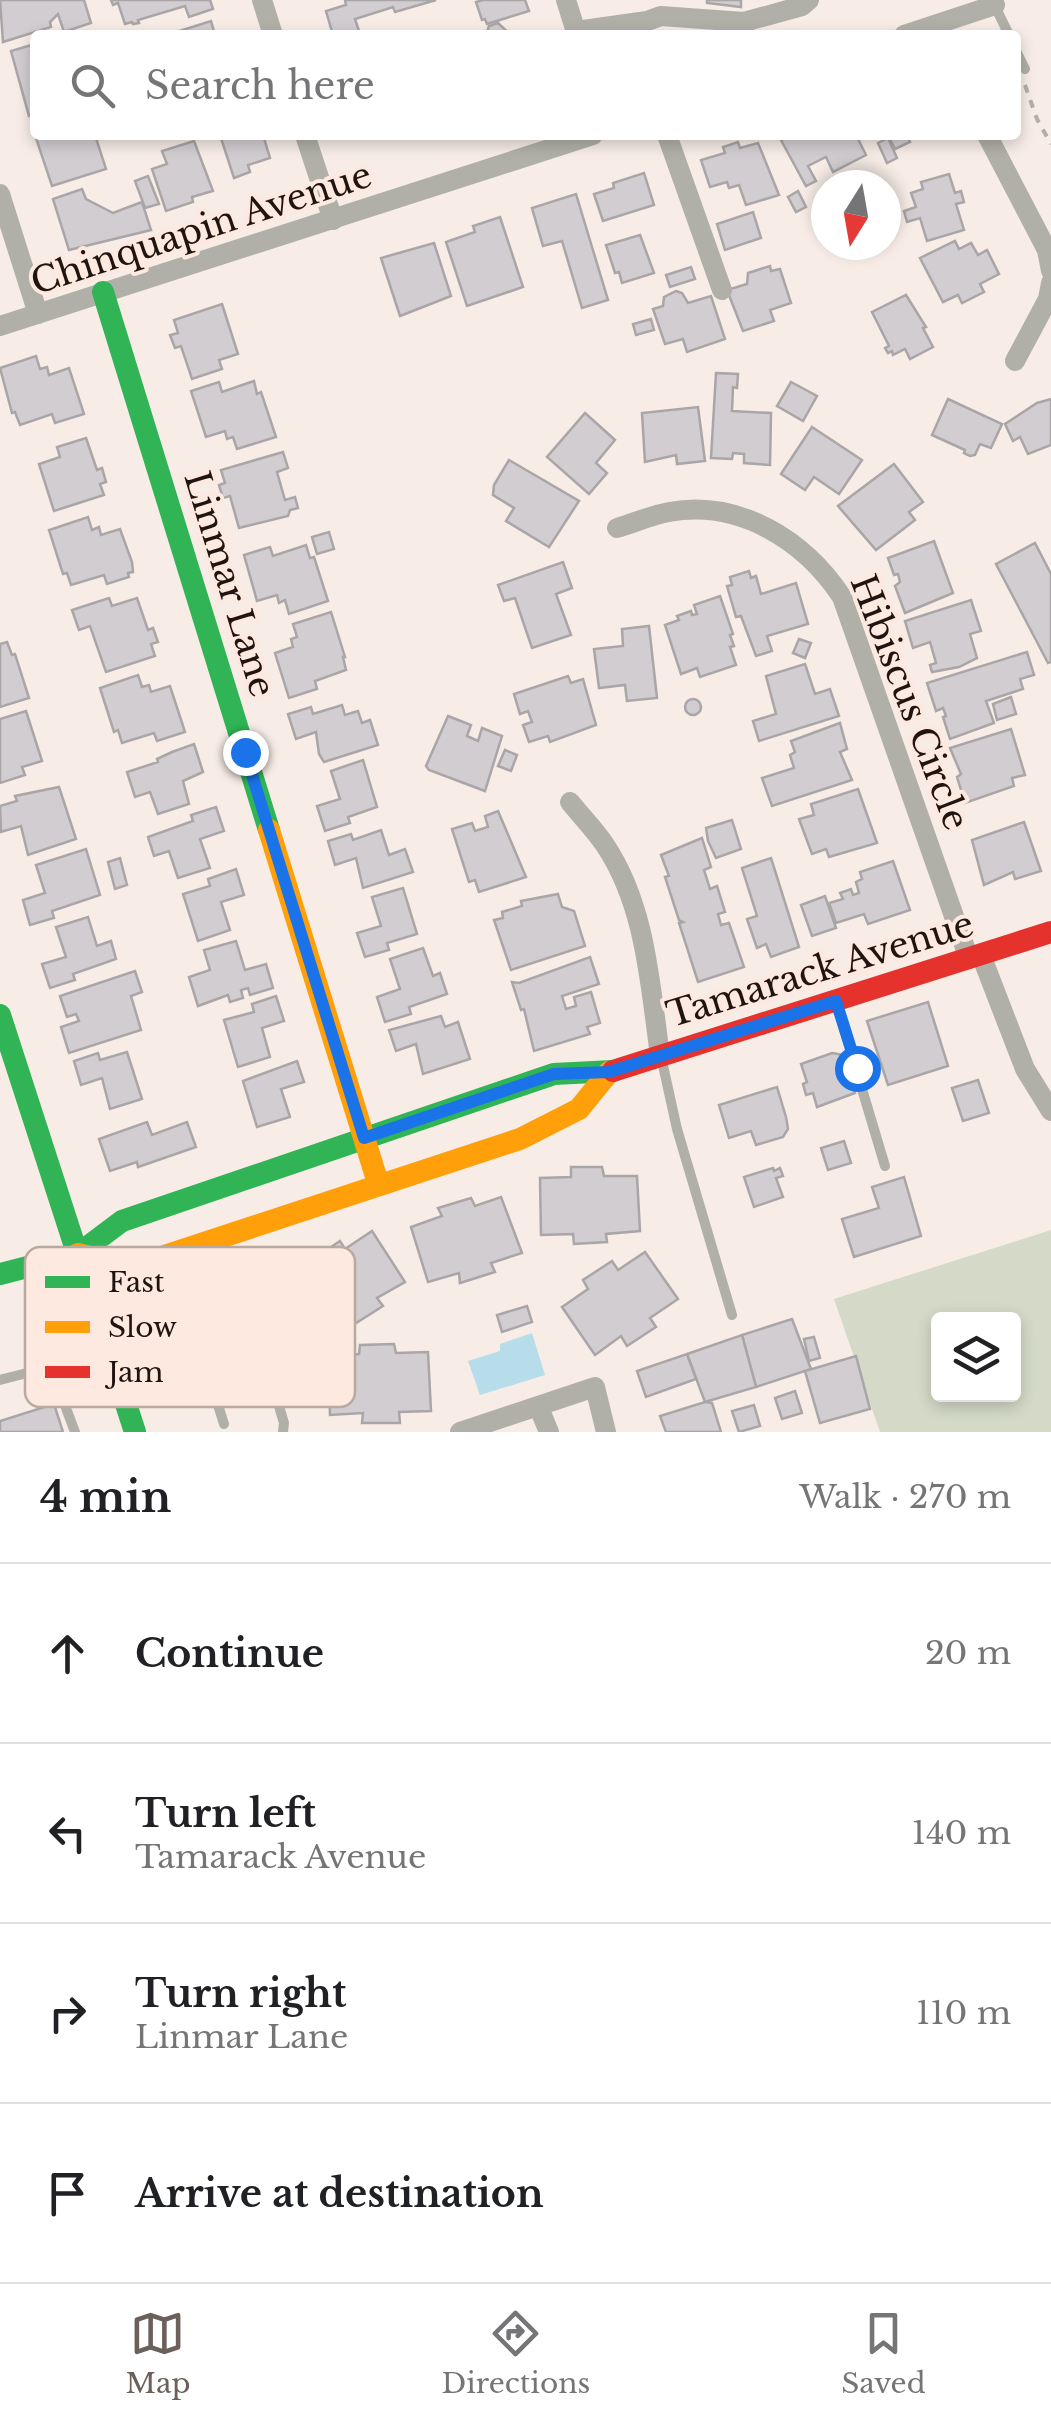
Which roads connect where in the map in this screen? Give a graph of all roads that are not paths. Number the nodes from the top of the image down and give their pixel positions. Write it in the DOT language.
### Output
graph roads {
  1 [pos="262,0"];
  2 [pos="566,0"];
  3 [pos="809,0"];
  4 [pos="994,3"];
  5 [pos="271,30"];
  6 [pos="575,30"];
  7 [pos="631,30"];
  8 [pos="934,30"];
  9 [pos="1007,30"];
  10 [pos="1021,61"];
  11 [pos="1025,69"];
  12 [pos="307,140"];
  13 [pos="578,140"];
  14 [pos="669,140"];
  15 [pos="990,140"];
  16 [pos="0,194"];
  17 [pos="332,220"];
  18 [pos="1051,271"];
  19 [pos="1051,283"];
  20 [pos="722,290"];
  21 [pos="103,292"];
  22 [pos="38,314"];
  23 [pos="0,326"];
  24 [pos="1015,361"];
  25 [pos="617,528"];
  26 [pos="570,802"];
  27 [pos="1051,932"];
  28 [pos="975,957"];
  29 [pos="836,1001"];
  30 [pos="0,1015"];
  31 [pos="660,1056"];
  32 [pos="609,1072"];
  33 [pos="1051,1112"];
  34 [pos="364,1138"];
  35 [pos="885,1166"];
  36 [pos="378,1183"];
  37 [pos="76,1247"];
  38 [pos="87,1247"];
  39 [pos="190,1247"];
  40 [pos="25,1268"];
  41 [pos="0,1274"];
  42 [pos="732,1315"];
  43 [pos="25,1374"];
  44 [pos="0,1380"];
  45 [pos="66,1407"];
  46 [pos="127,1407"];
  47 [pos="219,1407"];
  48 [pos="279,1407"];
  49 [pos="539,1408"];
  50 [pos="224,1424"];
  51 [pos="75,1432"];
  52 [pos="135,1432"];
  53 [pos="282,1432"];
  54 [pos="460,1432"];
  55 [pos="549,1432"];
  56 [pos="606,1432"];
  1 -- 5 [label="street"];
  2 -- 6 [label="street"];
  3 -- 7 [label="street"];
  4 -- 8 [label="street"];
  4 -- 9 [label="lane"];
  10 -- 11 [label="lane"];
  12 -- 17 [label="street"];
  13 -- 17 [label="street, Chinquapin Avenue"];
  14 -- 20 [label="street"];
  15 -- 18 [label="street"];
  16 -- 22 [label="street"];
  17 -- 21 [label="street, Chinquapin Avenue"];
  19 -- 24 [label="street"];
  21 -- 22 [label="street, Chinquapin Avenue"];
  21 -- 34 [label="main road, Linmar Lane"];
  22 -- 23 [label="street, Chinquapin Avenue"];
  25 -- 28 [label="street, Hibiscus Circle"];
  26 -- 31 [label="street"];
  27 -- 28 [label="main road, Tamarack Avenue"];
  28 -- 29 [label="main road, Tamarack Avenue"];
  28 -- 33 [label="street, Hibiscus Circle"];
  29 -- 31 [label="main road, Tamarack Avenue"];
  29 -- 35 [label="lane"];
  30 -- 37 [label="main road"];
  31 -- 32 [label="main road, Tamarack Avenue"];
  31 -- 42 [label="lane"];
  32 -- 34 [label="main road, Tamarack Avenue"];
  32 -- 36 [label="main road, Tamarack Avenue"];
  34 -- 36 [label="main road, Linmar Lane"];
  34 -- 38 [label="main road, Tamarack Avenue"];
  36 -- 39 [label="main road, Tamarack Avenue"];
  40 -- 41 [label="main road, Tamarack Avenue"];
  43 -- 44 [label="lane"];
  45 -- 51 [label="lane"];
  46 -- 52 [label="main road"];
  47 -- 50 [label="lane"];
  48 -- 53 [label="lane"];
  49 -- 54 [label="street"];
  49 -- 55 [label="street"];
  49 -- 56 [label="street"];
}
